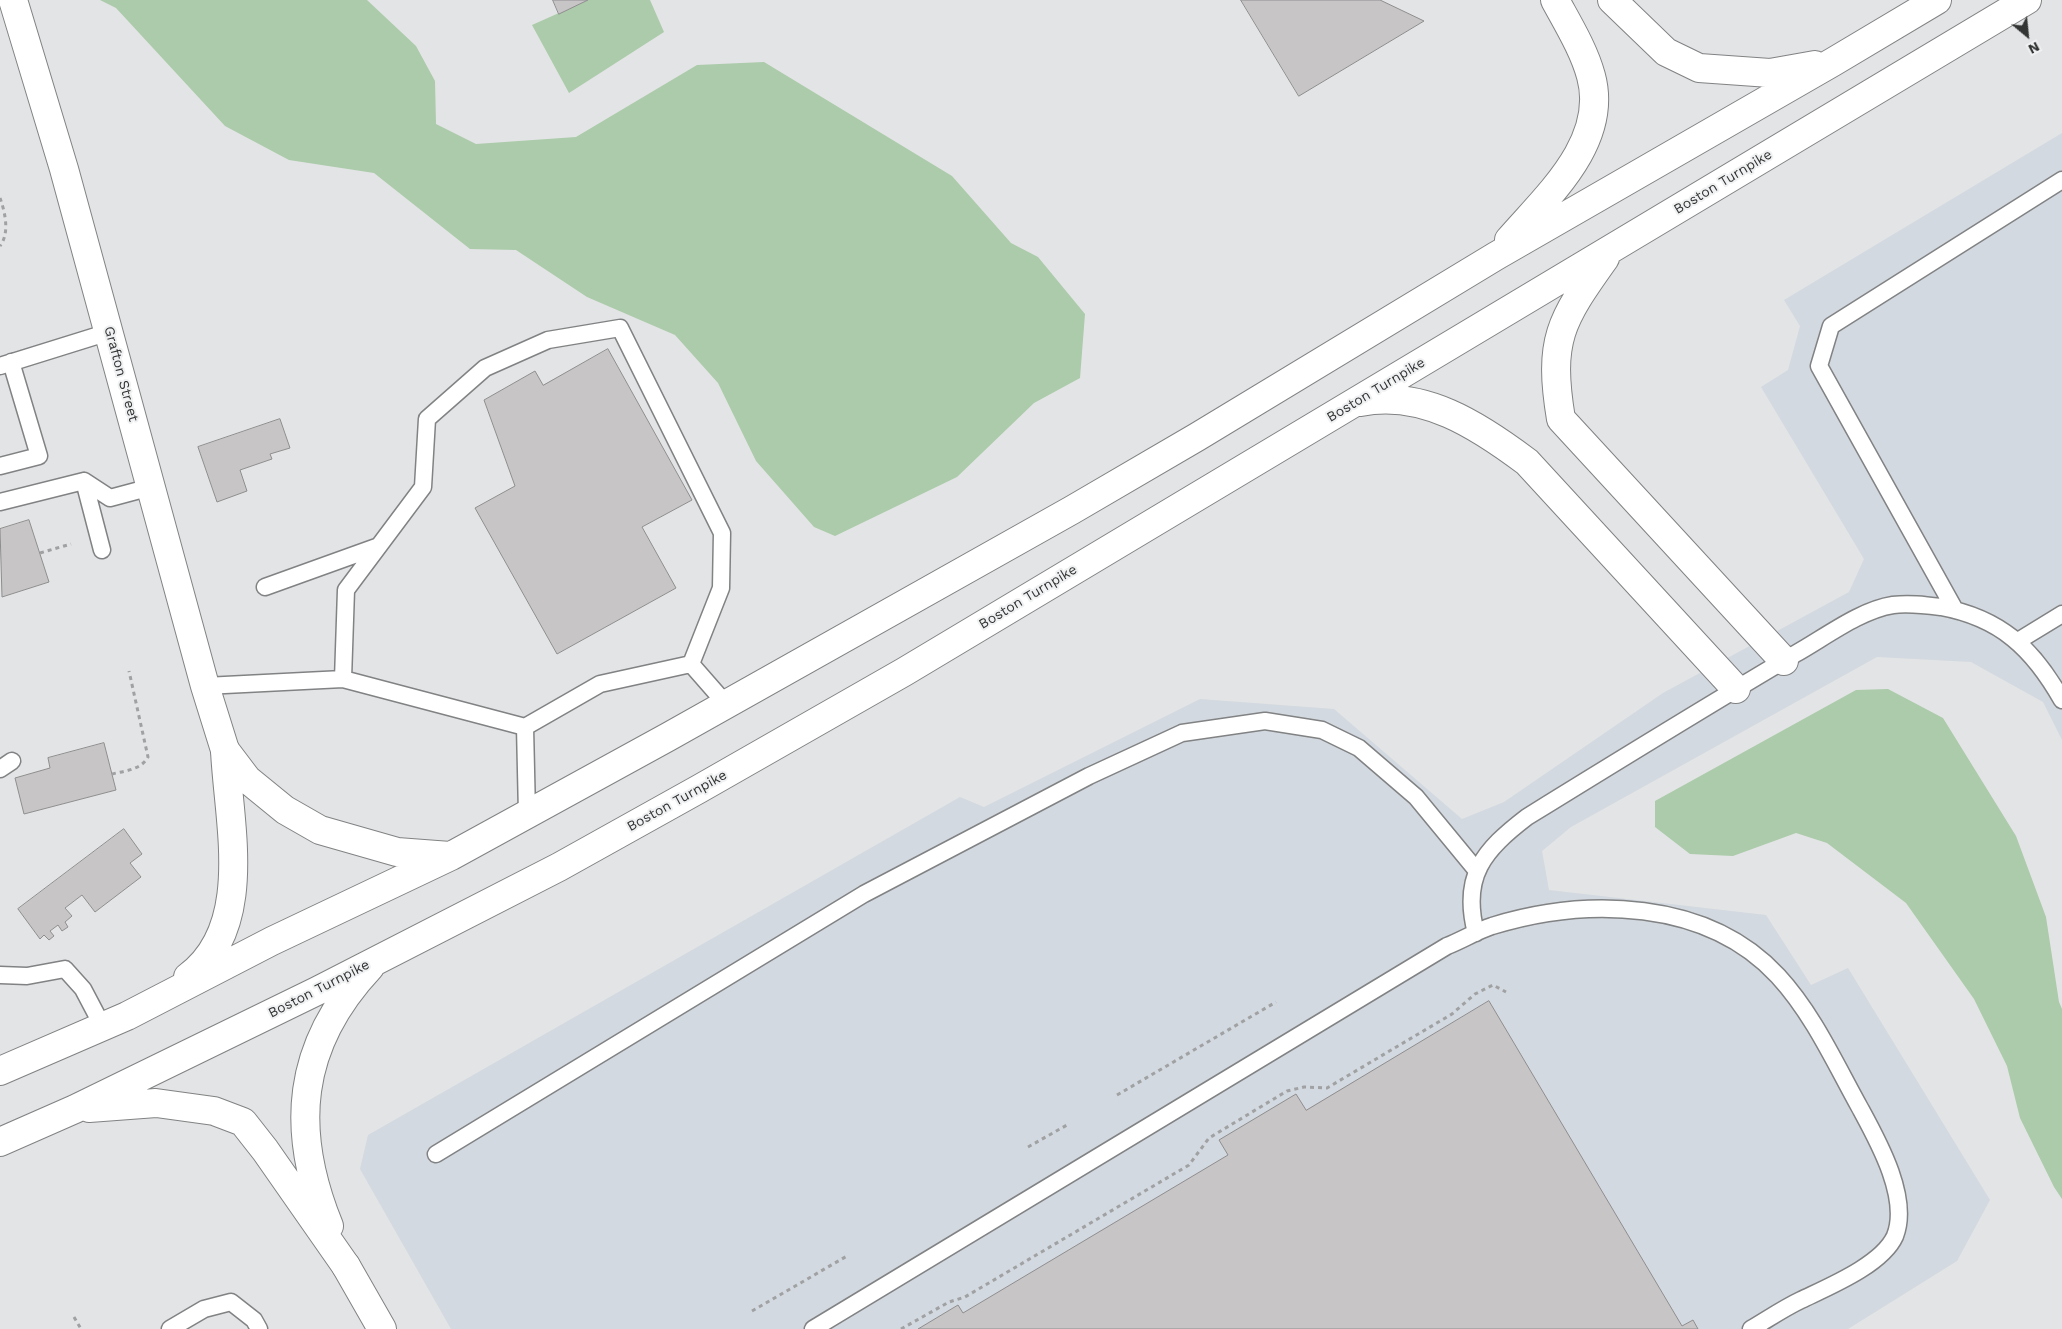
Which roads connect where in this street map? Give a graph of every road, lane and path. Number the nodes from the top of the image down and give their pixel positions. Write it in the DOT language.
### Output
graph roads {
  1 [pos="13,0"];
  2 [pos="1555,0"];
  3 [pos="1612,0"];
  4 [pos="1937,0"];
  5 [pos="2027,0"];
  6 [pos="1833,62"];
  7 [pos="2062,180"];
  8 [pos="0,198"];
  9 [pos="0,246"];
  10 [pos="1611,249"];
  11 [pos="1496,256"];
  12 [pos="109,332"];
  13 [pos="6,364"];
  14 [pos="1354,403"];
  15 [pos="0,466"];
  16 [pos="84,481"];
  17 [pos="151,487"];
  18 [pos="0,502"];
  19 [pos="379,546"];
  20 [pos="102,550"];
  21 [pos="265,587"];
  22 [pos="1955,610"];
  23 [pos="2062,614"];
  24 [pos="2018,641"];
  25 [pos="1784,661"];
  26 [pos="691,664"];
  27 [pos="129,671"];
  28 [pos="344,679"];
  29 [pos="204,686"];
  30 [pos="1736,689"];
  31 [pos="2062,700"];
  32 [pos="726,704"];
  33 [pos="526,727"];
  34 [pos="225,750"];
  35 [pos="112,774"];
  36 [pos="527,814"];
  37 [pos="451,856"];
  38 [pos="1477,871"];
  39 [pos="1476,933"];
  40 [pos="379,958"];
  41 [pos="0,975"];
  42 [pos="1506,992"];
  43 [pos="165,996"];
  44 [pos="1276,1002"];
  45 [pos="103,1027"];
  46 [pos="0,1071"];
  47 [pos="1117,1095"];
  48 [pos="75,1109"];
  49 [pos="1066,1125"];
  50 [pos="0,1142"];
  51 [pos="1028,1147"];
  52 [pos="436,1154"];
  53 [pos="847,1256"];
  54 [pos="346,1266"];
  55 [pos="752,1311"];
  56 [pos="74,1317"];
  57 [pos="81,1329"];
  58 [pos="170,1329"];
  59 [pos="259,1329"];
  60 [pos="382,1329"];
  61 [pos="813,1329"];
  62 [pos="901,1329"];
  63 [pos="1751,1329"];
  1 -- 12 [label="main road, Grafton Street"];
  2 -- 11 [label="main road"];
  3 -- 6 [label="main road"];
  4 -- 6 [label="main road"];
  5 -- 10 [label="main road, Boston Turnpike"];
  6 -- 11 [label="main road"];
  7 -- 22 [label="lane"];
  8 -- 9 [label="path"];
  10 -- 14 [label="main road, Boston Turnpike"];
  10 -- 25 [label="main road"];
  11 -- 32 [label="main road"];
  12 -- 13 [label="lane"];
  12 -- 17 [label="main road, Grafton Street"];
  13 -- 15 [label="lane"];
  14 -- 30 [label="main road"];
  14 -- 40 [label="main road, Boston Turnpike"];
  16 -- 17 [label="lane"];
  16 -- 18 [label="lane"];
  16 -- 20 [label="lane"];
  17 -- 29 [label="main road, Grafton Street"];
  19 -- 21 [label="lane"];
  19 -- 26 [label="lane"];
  19 -- 28 [label="lane"];
  22 -- 24 [label="lane"];
  22 -- 25 [label="lane"];
  23 -- 24 [label="lane"];
  24 -- 31 [label="lane"];
  25 -- 30 [label="lane"];
  26 -- 32 [label="lane"];
  26 -- 33 [label="lane"];
  27 -- 35 [label="path"];
  28 -- 29 [label="lane"];
  28 -- 33 [label="lane"];
  29 -- 34 [label="main road, Grafton Street"];
  30 -- 38 [label="lane"];
  32 -- 36 [label="main road"];
  33 -- 36 [label="lane"];
  34 -- 37 [label="main road"];
  34 -- 43 [label="main road"];
  36 -- 37 [label="main road"];
  37 -- 43 [label="main road"];
  38 -- 39 [label="lane"];
  38 -- 52 [label="lane"];
  39 -- 61 [label="lane"];
  39 -- 63 [label="lane"];
  40 -- 48 [label="main road, Boston Turnpike"];
  40 -- 54 [label="main road"];
  41 -- 45 [label="lane"];
  42 -- 62 [label="path"];
  43 -- 45 [label="main road"];
  44 -- 47 [label="path"];
  45 -- 46 [label="main road"];
  48 -- 50 [label="main road, Boston Turnpike"];
  48 -- 54 [label="main road"];
  49 -- 51 [label="path"];
  53 -- 55 [label="path"];
  54 -- 60 [label="main road"];
  56 -- 57 [label="path"];
  58 -- 59 [label="lane"];
}
